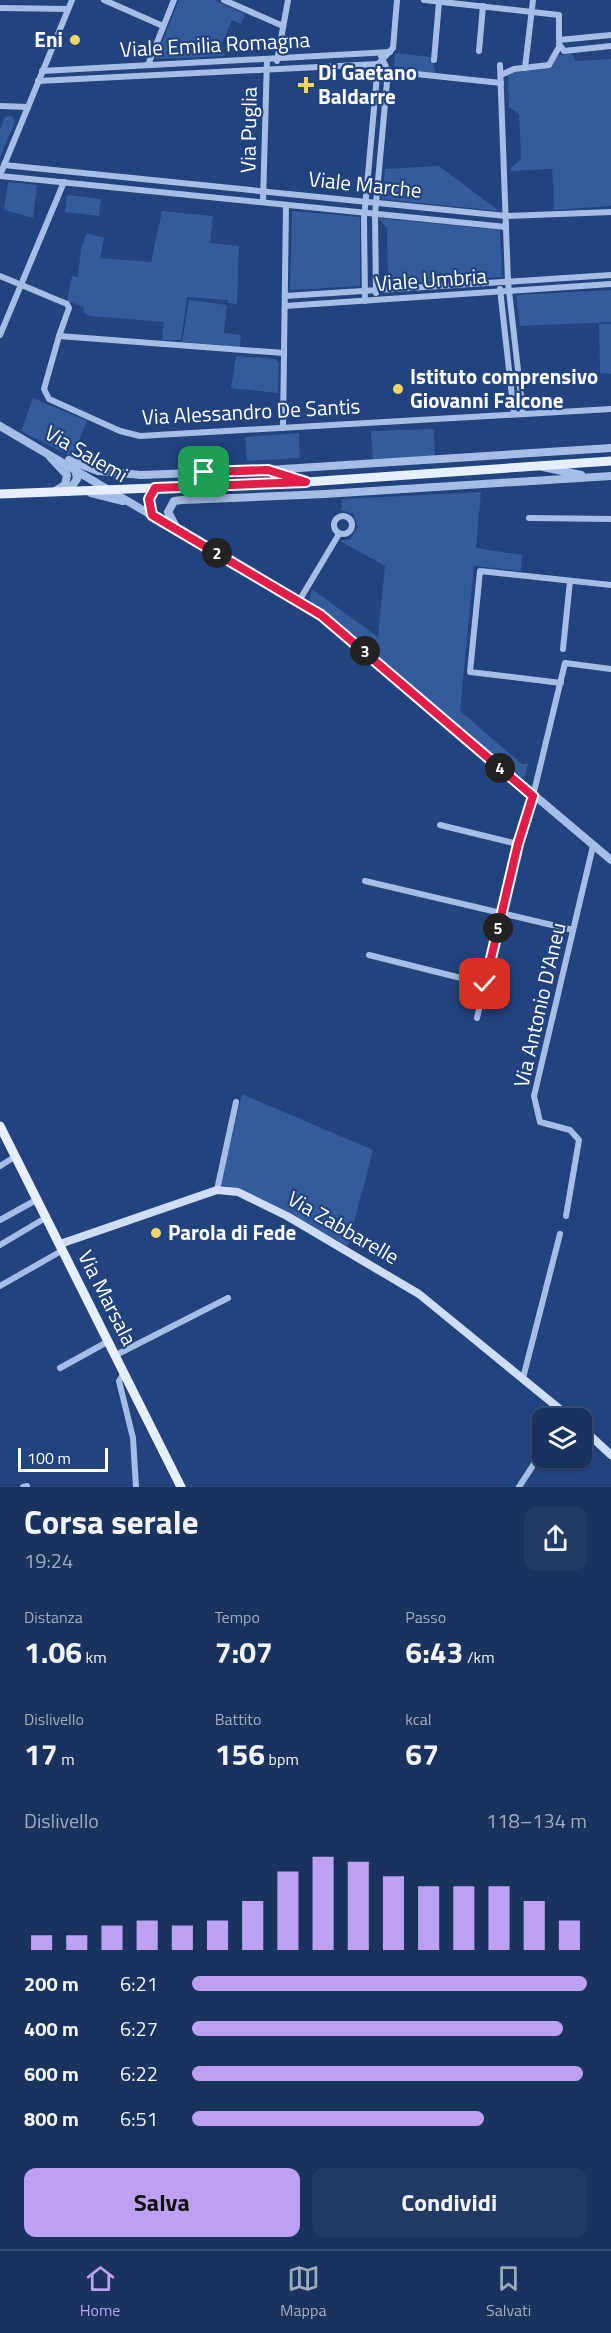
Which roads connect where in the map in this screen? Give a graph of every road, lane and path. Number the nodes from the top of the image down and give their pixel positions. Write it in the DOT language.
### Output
graph roads {
  1 [pos="72,0"];
  2 [pos="104,0"];
  3 [pos="174,0"];
  4 [pos="224,0"];
  5 [pos="288,0"];
  6 [pos="397,0"];
  7 [pos="424,0"];
  8 [pos="533,0"];
  9 [pos="440,2"];
  10 [pos="483,6"];
  11 [pos="0,8"];
  12 [pos="68,9"];
  13 [pos="532,12"];
  14 [pos="164,26"];
  15 [pos="283,26"];
  16 [pos="611,35"];
  17 [pos="559,44"];
  18 [pos="611,46"];
  19 [pos="479,51"];
  20 [pos="390,52"];
  21 [pos="375,53"];
  22 [pos="267,58"];
  23 [pos="277,58"];
  24 [pos="434,60"];
  25 [pos="380,61"];
  26 [pos="148,65"];
  27 [pos="500,66"];
  28 [pos="525,68"];
  29 [pos="275,69"];
  30 [pos="42,70"];
  31 [pos="267,70"];
  32 [pos="388,71"];
  33 [pos="501,79"];
  34 [pos="38,81"];
  35 [pos="0,106"];
  36 [pos="28,107"];
  37 [pos="4,165"];
  38 [pos="0,176"];
  39 [pos="122,177"];
  40 [pos="64,182"];
  41 [pos="211,186"];
  42 [pos="220,187"];
  43 [pos="121,188"];
  44 [pos="264,191"];
  45 [pos="210,197"];
  46 [pos="219,198"];
  47 [pos="263,202"];
  48 [pos="366,202"];
  49 [pos="376,203"];
  50 [pos="286,205"];
  51 [pos="611,212"];
  52 [pos="365,213"];
  53 [pos="375,214"];
  54 [pos="506,221"];
  55 [pos="611,275"];
  56 [pos="0,276"];
  57 [pos="578,277"];
  58 [pos="500,282"];
  59 [pos="508,282"];
  60 [pos="611,284"];
  61 [pos="21,285"];
  62 [pos="579,286"];
  63 [pos="376,290"];
  64 [pos="364,291"];
  65 [pos="509,291"];
  66 [pos="501,292"];
  67 [pos="285,296"];
  68 [pos="376,300"];
  69 [pos="364,301"];
  70 [pos="285,306"];
  71 [pos="0,335"];
  72 [pos="59,336"];
  73 [pos="516,351"];
  74 [pos="507,352"];
  75 [pos="284,353"];
  76 [pos="611,409"];
  77 [pos="514,414"];
  78 [pos="523,414"];
  79 [pos="0,426"];
  80 [pos="283,428"];
  81 [pos="37,447"];
  82 [pos="611,448"];
  83 [pos="52,454"];
  84 [pos="611,461"];
  85 [pos="539,466"];
  86 [pos="75,468"];
  87 [pos="268,470"];
  88 [pos="611,476"];
  89 [pos="590,477"];
  90 [pos="306,482"];
  91 [pos="155,488"];
  92 [pos="112,490"];
  93 [pos="52,492"];
  94 [pos="73,492"];
  95 [pos="0,494"];
  96 [pos="138,506"];
  97 [pos="152,515"];
  98 [pos="529,518"];
  99 [pos="611,519"];
  100 [pos="179,531"];
  101 [pos="339,534"];
  102 [pos="570,581"];
  103 [pos="611,585"];
  104 [pos="299,602"];
  105 [pos="563,649"];
  106 [pos="611,669"];
  107 [pos="561,683"];
  108 [pos="533,796"];
  109 [pos="440,825"];
  110 [pos="518,844"];
  111 [pos="594,846"];
  112 [pos="611,860"];
  113 [pos="365,881"];
  114 [pos="501,913"];
  115 [pos="573,930"];
  116 [pos="369,956"];
  117 [pos="485,984"];
  118 [pos="477,1018"];
  119 [pos="236,1101"];
  120 [pos="1,1130"];
  121 [pos="16,1156"];
  122 [pos="0,1166"];
  123 [pos="217,1190"];
  124 [pos="38,1199"];
  125 [pos="566,1216"];
  126 [pos="47,1217"];
  127 [pos="0,1220"];
  128 [pos="560,1234"];
  129 [pos="0,1245"];
  130 [pos="62,1247"];
  131 [pos="0,1286"];
  132 [pos="228,1298"];
  133 [pos="109,1341"];
  134 [pos="116,1355"];
  135 [pos="60,1368"];
  136 [pos="124,1373"];
  137 [pos="523,1378"];
  138 [pos="557,1408"];
  139 [pos="592,1437"];
  140 [pos="611,1455"];
  141 [pos="532,1467"];
  142 [pos="135,1487"];
  143 [pos="181,1487"];
  144 [pos="519,1487"];
  1 -- 12 [label="street"];
  2 -- 14 [label="street"];
  3 -- 14 [label="street"];
  4 -- 15 [label="street"];
  5 -- 15 [label="street"];
  6 -- 20 [label="street"];
  7 -- 9 [label="street"];
  8 -- 13 [label="street"];
  9 -- 10 [label="street"];
  9 -- 24 [label="street"];
  10 -- 13 [label="street"];
  10 -- 19 [label="street"];
  11 -- 12 [label="street"];
  12 -- 30 [label="street"];
  13 -- 17 [label="street"];
  13 -- 28 [label="street"];
  14 -- 26 [label="street"];
  15 -- 23 [label="street"];
  16 -- 17 [label="street"];
  17 -- 18 [label="street"];
  17 -- 28 [label="street"];
  20 -- 21 [label="street, Viale Emilia Romagna"];
  20 -- 25 [label="street"];
  21 -- 23 [label="street, Viale Emilia Romagna"];
  21 -- 25 [label="street"];
  22 -- 23 [label="street, Viale Emilia Romagna"];
  22 -- 26 [label="street, Viale Emilia Romagna"];
  22 -- 31 [label="street, Via Puglia"];
  23 -- 29 [label="street"];
  25 -- 29 [label="street, Viale Emilia Romagna"];
  25 -- 32 [label="street"];
  25 -- 48 [label="street"];
  26 -- 30 [label="street, Viale Emilia Romagna"];
  27 -- 33 [label="street"];
  28 -- 33 [label="street"];
  29 -- 31 [label="street, Viale Emilia Romagna"];
  30 -- 34 [label="street"];
  31 -- 34 [label="street, Viale Emilia Romagna"];
  31 -- 44 [label="street, Via Puglia"];
  32 -- 33 [label="street"];
  32 -- 49 [label="street"];
  33 -- 54 [label="street"];
  34 -- 36 [label="street"];
  35 -- 36 [label="street"];
  36 -- 37 [label="street"];
  37 -- 38 [label="street"];
  37 -- 39 [label="street, Viale Marche"];
  38 -- 40 [label="street, Viale Marche"];
  39 -- 41 [label="street, Viale Marche"];
  39 -- 43 [label="street"];
  40 -- 43 [label="street, Viale Marche"];
  40 -- 61 [label="street"];
  41 -- 42 [label="street, Viale Marche"];
  41 -- 45 [label="street"];
  42 -- 44 [label="street, Viale Marche"];
  42 -- 46 [label="street"];
  43 -- 45 [label="street, Viale Marche"];
  44 -- 47 [label="street, Via Puglia"];
  44 -- 48 [label="street, Viale Marche"];
  45 -- 46 [label="street, Viale Marche"];
  46 -- 47 [label="street, Viale Marche"];
  47 -- 50 [label="street, Viale Marche"];
  48 -- 49 [label="street, Viale Marche"];
  48 -- 52 [label="street"];
  49 -- 53 [label="street"];
  49 -- 54 [label="street, Viale Marche"];
  50 -- 52 [label="street, Viale Marche"];
  50 -- 67 [label="street"];
  51 -- 54 [label="street"];
  52 -- 53 [label="street, Viale Marche"];
  52 -- 64 [label="street"];
  53 -- 54 [label="street, Viale Marche"];
  53 -- 63 [label="street"];
  54 -- 59 [label="street"];
  55 -- 57 [label="street, Viale Umbria"];
  56 -- 61 [label="street"];
  57 -- 59 [label="street, Viale Umbria"];
  57 -- 62 [label="street"];
  58 -- 59 [label="street, Viale Umbria"];
  58 -- 63 [label="street, Viale Umbria"];
  58 -- 66 [label="street"];
  59 -- 65 [label="street"];
  60 -- 62 [label="street, Viale Umbria"];
  61 -- 71 [label="street"];
  61 -- 72 [label="street"];
  62 -- 65 [label="street, Viale Umbria"];
  63 -- 64 [label="street, Viale Umbria"];
  63 -- 68 [label="street"];
  64 -- 67 [label="street, Viale Umbria"];
  64 -- 69 [label="street"];
  65 -- 66 [label="street, Viale Umbria"];
  65 -- 73 [label="street"];
  66 -- 68 [label="street, Viale Umbria"];
  66 -- 74 [label="street"];
  67 -- 70 [label="street"];
  68 -- 69 [label="street, Viale Umbria"];
  69 -- 70 [label="street, Viale Umbria"];
  70 -- 75 [label="street"];
  72 -- 75 [label="street"];
  72 -- 80 [label="street, Via Alessandro De Santis"];
  73 -- 74 [label="street"];
  73 -- 78 [label="street"];
  74 -- 77 [label="street"];
  75 -- 80 [label="street"];
  76 -- 78 [label="street, Via Alessandro De Santis"];
  77 -- 78 [label="street, Via Alessandro De Santis"];
  77 -- 80 [label="street, Via Alessandro De Santis"];
  79 -- 81 [label="street, Via Salemi"];
  81 -- 83 [label="street, Via Salemi"];
  81 -- 93 [label="street"];
  82 -- 87 [label="street"];
  83 -- 86 [label="street, Via Salemi"];
  83 -- 87 [label="street"];
  84 -- 85 [label="main road"];
  85 -- 89 [label="street"];
  85 -- 90 [label="main road"];
  86 -- 92 [label="street, Via Salemi"];
  86 -- 94 [label="street"];
  87 -- 90 [label="street"];
  88 -- 89 [label="street"];
  89 -- 100 [label="street"];
  90 -- 91 [label="main road"];
  91 -- 92 [label="main road"];
  91 -- 97 [label="street"];
  92 -- 94 [label="main road"];
  92 -- 96 [label="street, Via Salemi"];
  93 -- 94 [label="main road"];
  93 -- 95 [label="main road"];
  94 -- 96 [label="street"];
  96 -- 97 [label="street, Via Salemi"];
  97 -- 100 [label="street, Via Salemi"];
  98 -- 99 [label="street"];
  100 -- 104 [label="street, Via Salemi"];
  101 -- 104 [label="street"];
  102 -- 103 [label="street"];
  102 -- 105 [label="street"];
  102 -- 107 [label="street"];
  104 -- 108 [label="street, Via Salemi"];
  106 -- 107 [label="street"];
  107 -- 108 [label="street"];
  108 -- 110 [label="street"];
  108 -- 111 [label="street, Via Salemi"];
  109 -- 110 [label="street"];
  110 -- 114 [label="street"];
  111 -- 112 [label="street, Via Salemi"];
  111 -- 115 [label="street, Via Antonio D'Aneu"];
  113 -- 114 [label="street"];
  114 -- 115 [label="street"];
  114 -- 117 [label="street"];
  115 -- 125 [label="street, Via Antonio D'Aneu"];
  116 -- 117 [label="street"];
  117 -- 118 [label="street"];
  119 -- 123 [label="street"];
  120 -- 121 [label="main road, Via Marsala"];
  121 -- 122 [label="street"];
  121 -- 124 [label="main road, Via Marsala"];
  123 -- 130 [label="main road"];
  123 -- 137 [label="main road, Via Zabbarelle"];
  124 -- 126 [label="main road, Via Marsala"];
  124 -- 127 [label="street"];
  126 -- 129 [label="street"];
  126 -- 130 [label="main road, Via Marsala"];
  128 -- 137 [label="street"];
  130 -- 131 [label="street"];
  130 -- 133 [label="main road, Via Marsala"];
  132 -- 134 [label="street"];
  133 -- 134 [label="main road, Via Marsala"];
  133 -- 135 [label="street"];
  134 -- 136 [label="main road, Via Marsala"];
  136 -- 142 [label="street"];
  136 -- 143 [label="main road, Via Marsala"];
  137 -- 138 [label="main road, Via Zabbarelle"];
  139 -- 140 [label="main road"];
  141 -- 144 [label="street"];
}
